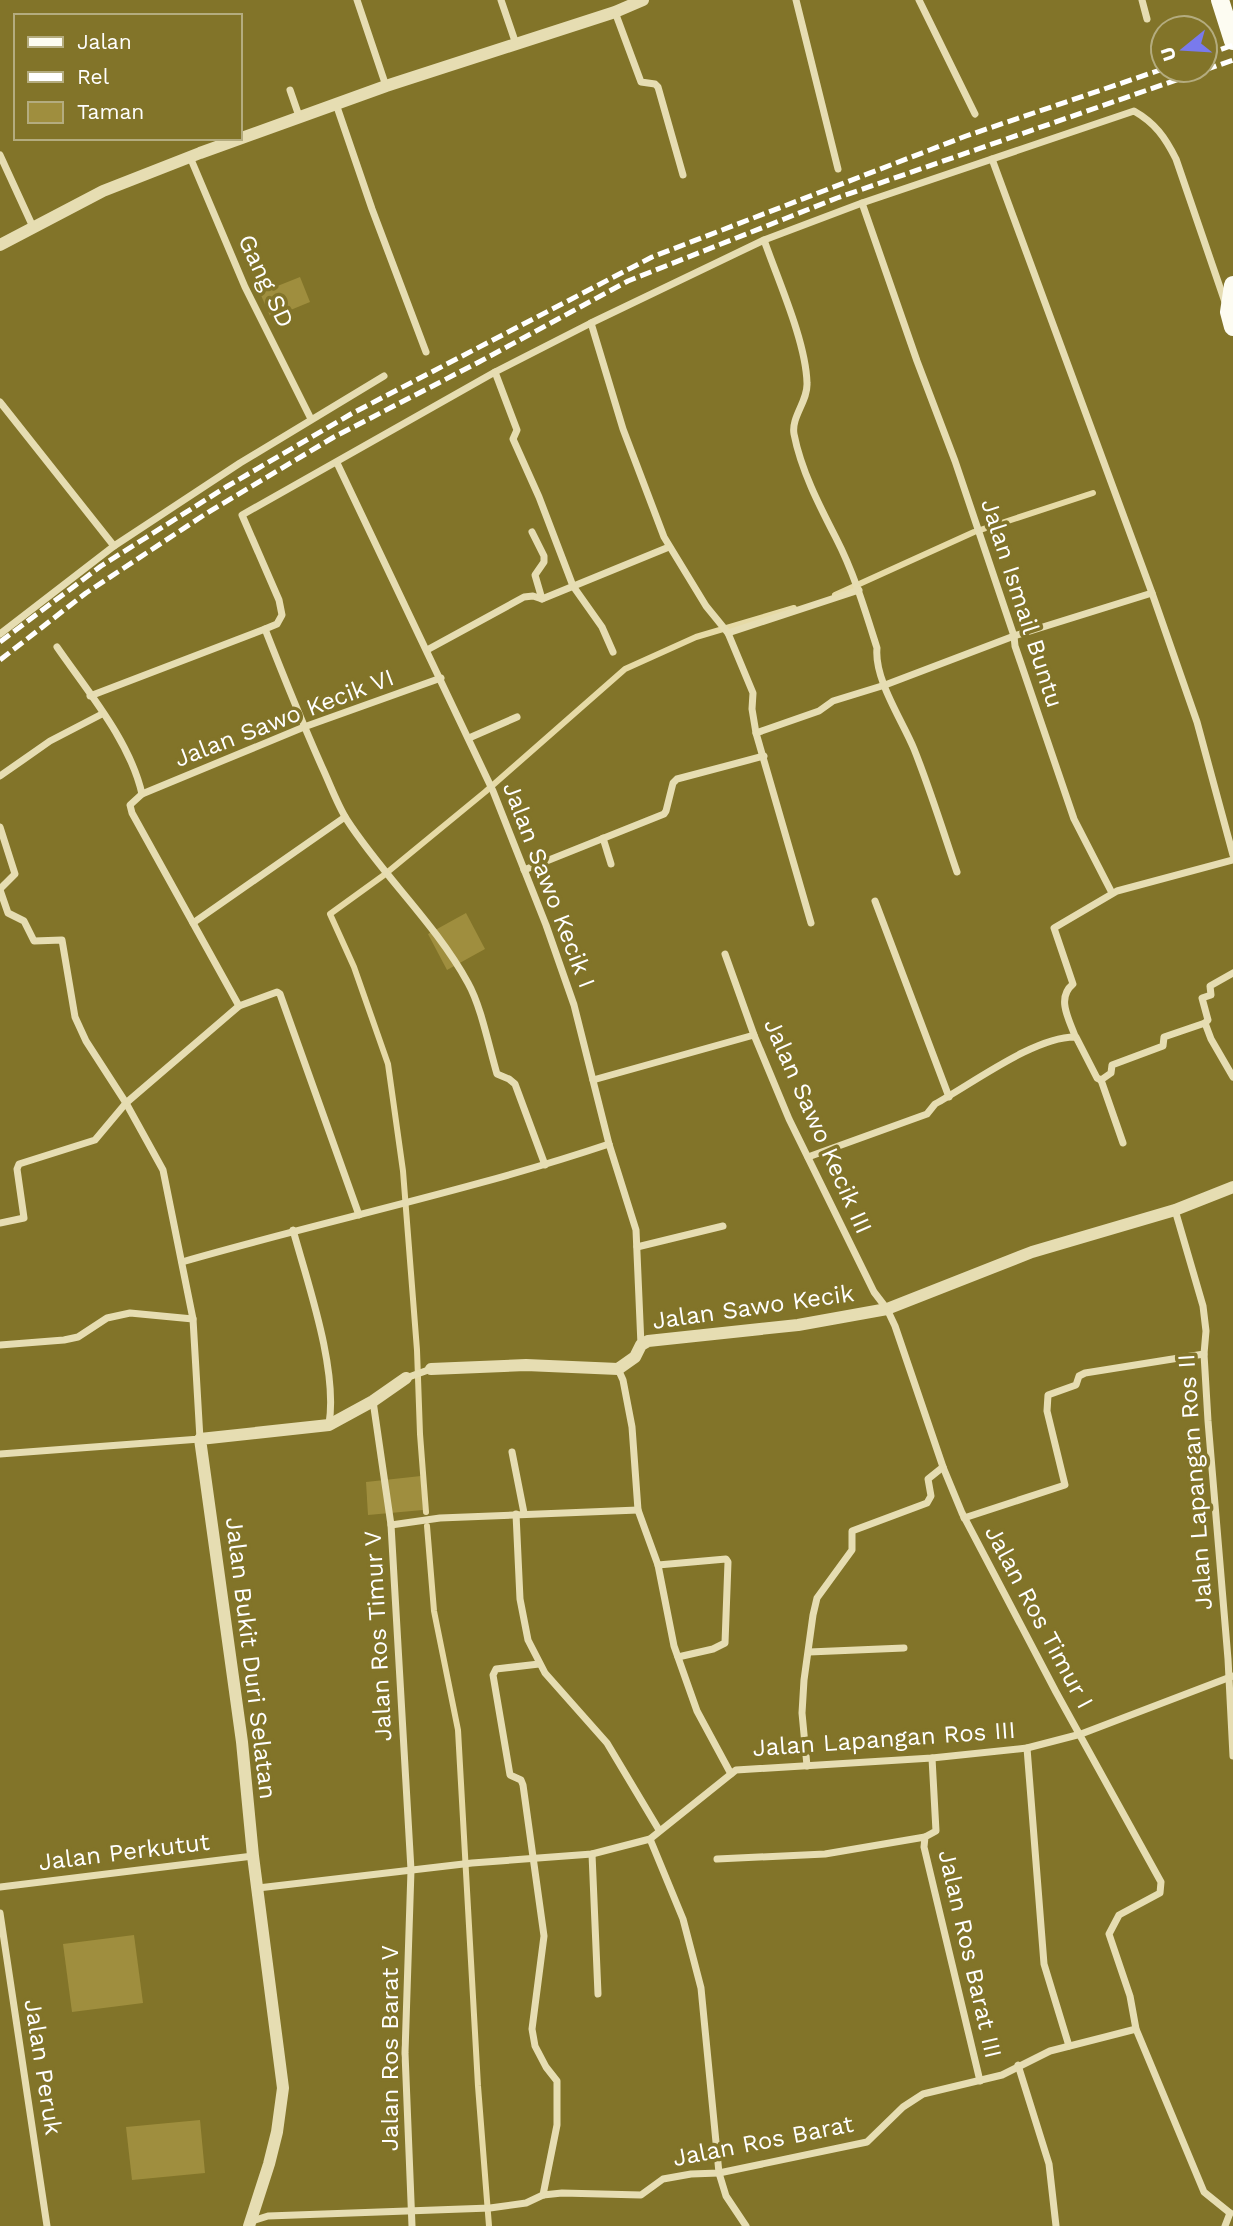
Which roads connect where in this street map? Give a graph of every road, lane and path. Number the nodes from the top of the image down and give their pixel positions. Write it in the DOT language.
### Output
graph roads {
  1 [pos="357,0"];
  2 [pos="501,0"];
  3 [pos="643,0"];
  4 [pos="796,0"];
  5 [pos="919,0"];
  6 [pos="1142,0"];
  7 [pos="1220,0"];
  8 [pos="615,12"];
  9 [pos="1147,19"];
  10 [pos="1233,41"];
  11 [pos="516,44"];
  12 [pos="386,86"];
  13 [pos="290,90"];
  14 [pos="336,104"];
  15 [pos="975,114"];
  16 [pos="299,116"];
  17 [pos="242,137"];
  18 [pos="235,140"];
  19 [pos="0,155"];
  20 [pos="190,157"];
  21 [pos="992,159"];
  22 [pos="838,169"];
  23 [pos="683,176"];
  24 [pos="862,203"];
  25 [pos="33,227"];
  26 [pos="764,240"];
  27 [pos="0,245"];
  28 [pos="1233,285"];
  29 [pos="1231,320"];
  30 [pos="591,323"];
  31 [pos="426,352"];
  32 [pos="495,372"];
  33 [pos="384,376"];
  34 [pos="0,402"];
  35 [pos="311,419"];
  36 [pos="338,465"];
  37 [pos="531,532"];
  38 [pos="114,546"];
  39 [pos="669,547"];
  40 [pos="573,586"];
  41 [pos="859,590"];
  42 [pos="1152,593"];
  43 [pos="541,599"];
  44 [pos="265,629"];
  45 [pos="727,631"];
  46 [pos="0,634"];
  47 [pos="1014,636"];
  48 [pos="57,647"];
  49 [pos="427,650"];
  50 [pos="614,652"];
  51 [pos="441,678"];
  52 [pos="885,685"];
  53 [pos="90,696"];
  54 [pos="103,714"];
  55 [pos="517,718"];
  56 [pos="304,727"];
  57 [pos="757,733"];
  58 [pos="469,738"];
  59 [pos="764,755"];
  60 [pos="0,776"];
  61 [pos="142,794"];
  62 [pos="345,817"];
  63 [pos="0,827"];
  64 [pos="603,838"];
  65 [pos="1233,857"];
  66 [pos="611,864"];
  67 [pos="524,870"];
  68 [pos="957,872"];
  69 [pos="0,890"];
  70 [pos="1112,893"];
  71 [pos="875,901"];
  72 [pos="193,923"];
  73 [pos="811,923"];
  74 [pos="725,954"];
  75 [pos="1233,972"];
  76 [pos="239,1006"];
  77 [pos="1205,1023"];
  78 [pos="754,1035"];
  79 [pos="1075,1037"];
  80 [pos="1233,1077"];
  81 [pos="593,1080"];
  82 [pos="1101,1080"];
  83 [pos="949,1097"];
  84 [pos="126,1103"];
  85 [pos="1124,1143"];
  86 [pos="609,1144"];
  87 [pos="808,1157"];
  88 [pos="545,1165"];
  89 [pos="1233,1186"];
  90 [pos="1175,1210"];
  91 [pos="359,1215"];
  92 [pos="0,1223"];
  93 [pos="723,1226"];
  94 [pos="293,1230"];
  95 [pos="637,1247"];
  96 [pos="182,1262"];
  97 [pos="887,1309"];
  98 [pos="193,1319"];
  99 [pos="0,1345"];
  100 [pos="641,1345"];
  101 [pos="1204,1354"];
  102 [pos="431,1369"];
  103 [pos="618,1369"];
  104 [pos="406,1378"];
  105 [pos="373,1401"];
  106 [pos="329,1425"];
  107 [pos="201,1438"];
  108 [pos="512,1452"];
  109 [pos="0,1454"];
  110 [pos="943,1468"];
  111 [pos="638,1510"];
  112 [pos="520,1513"];
  113 [pos="964,1518"];
  114 [pos="391,1525"];
  115 [pos="658,1565"];
  116 [pos="904,1648"];
  117 [pos="809,1652"];
  118 [pos="678,1657"];
  119 [pos="540,1664"];
  120 [pos="1231,1676"];
  121 [pos="1081,1734"];
  122 [pos="1027,1748"];
  123 [pos="1233,1756"];
  124 [pos="932,1758"];
  125 [pos="807,1766"];
  126 [pos="731,1774"];
  127 [pos="659,1830"];
  128 [pos="925,1837"];
  129 [pos="650,1839"];
  130 [pos="592,1854"];
  131 [pos="253,1856"];
  132 [pos="534,1858"];
  133 [pos="717,1859"];
  134 [pos="411,1870"];
  135 [pos="0,1887"];
  136 [pos="258,1888"];
  137 [pos="0,1913"];
  138 [pos="598,1994"];
  139 [pos="1136,2029"];
  140 [pos="1069,2046"];
  141 [pos="1018,2065"];
  142 [pos="979,2081"];
  143 [pos="719,2173"];
  144 [pos="543,2195"];
  145 [pos="411,2210"];
  146 [pos="1231,2213"];
  147 [pos="300,2215"];
  148 [pos="251,2223"];
  149 [pos="47,2226"];
  150 [pos="300,2226"];
  151 [pos="412,2226"];
  152 [pos="746,2226"];
  153 [pos="1056,2226"];
  154 [pos="1225,2226"];
  1 -- 12 [label="street"];
  2 -- 11 [label="street"];
  3 -- 8 [label="street"];
  4 -- 22 [label="street"];
  5 -- 15 [label="street"];
  6 -- 9 [label="street"];
  7 -- 10 [label="main road"];
  8 -- 11 [label="street"];
  8 -- 23 [label="street"];
  11 -- 12 [label="street"];
  12 -- 14 [label="street"];
  13 -- 16 [label="street"];
  14 -- 16 [label="street"];
  14 -- 31 [label="street"];
  16 -- 17 [label="street"];
  18 -- 20 [label="street"];
  19 -- 25 [label="street"];
  20 -- 25 [label="street"];
  20 -- 35 [label="street, Gang SD"];
  21 -- 24 [label="street"];
  21 -- 29 [label="street"];
  21 -- 42 [label="street"];
  24 -- 26 [label="street"];
  24 -- 47 [label="street, Jalan Ismail Buntu"];
  25 -- 27 [label="street"];
  26 -- 30 [label="street"];
  26 -- 41 [label="street"];
  28 -- 29 [label="main road"];
  30 -- 32 [label="street"];
  30 -- 39 [label="street"];
  32 -- 40 [label="street"];
  32 -- 44 [label="street"];
  33 -- 35 [label="street"];
  34 -- 38 [label="street"];
  35 -- 38 [label="street"];
  36 -- 49 [label="street, Jalan Sawo Kecik I"];
  37 -- 43 [label="street"];
  38 -- 46 [label="street"];
  39 -- 40 [label="street"];
  39 -- 45 [label="street"];
  40 -- 43 [label="street"];
  40 -- 50 [label="street"];
  41 -- 45 [label="street"];
  41 -- 52 [label="street"];
  42 -- 47 [label="street"];
  42 -- 65 [label="street"];
  43 -- 49 [label="street"];
  44 -- 53 [label="street"];
  44 -- 56 [label="street"];
  45 -- 57 [label="street"];
  47 -- 52 [label="street"];
  47 -- 70 [label="street, Jalan Ismail Buntu"];
  48 -- 53 [label="street"];
  49 -- 51 [label="street, Jalan Sawo Kecik I"];
  51 -- 56 [label="street, Jalan Sawo Kecik VI"];
  51 -- 58 [label="street, Jalan Sawo Kecik I"];
  52 -- 57 [label="street"];
  52 -- 68 [label="street"];
  53 -- 54 [label="street"];
  54 -- 60 [label="street"];
  54 -- 61 [label="street"];
  55 -- 58 [label="street"];
  56 -- 61 [label="street, Jalan Sawo Kecik VI"];
  56 -- 62 [label="street"];
  57 -- 59 [label="street"];
  58 -- 67 [label="street, Jalan Sawo Kecik I"];
  59 -- 64 [label="street"];
  59 -- 73 [label="street"];
  61 -- 72 [label="street"];
  62 -- 72 [label="street"];
  62 -- 88 [label="street"];
  63 -- 69 [label="street"];
  64 -- 66 [label="street"];
  64 -- 67 [label="street"];
  65 -- 70 [label="street"];
  67 -- 81 [label="street, Jalan Sawo Kecik I"];
  69 -- 84 [label="street, Jalan Bukit Duri Selatan"];
  70 -- 79 [label="street"];
  71 -- 83 [label="street"];
  72 -- 76 [label="street"];
  74 -- 78 [label="street, Jalan Sawo Kecik III"];
  75 -- 77 [label="street"];
  76 -- 84 [label="street"];
  76 -- 91 [label="street"];
  77 -- 80 [label="street"];
  77 -- 82 [label="street"];
  78 -- 81 [label="street"];
  78 -- 87 [label="street, Jalan Sawo Kecik III"];
  79 -- 82 [label="street"];
  79 -- 83 [label="street"];
  81 -- 86 [label="street, Jalan Sawo Kecik I"];
  82 -- 85 [label="street"];
  83 -- 87 [label="street"];
  84 -- 92 [label="street"];
  84 -- 96 [label="street, Jalan Bukit Duri Selatan"];
  86 -- 88 [label="street"];
  86 -- 95 [label="street, Jalan Sawo Kecik I"];
  87 -- 97 [label="street, Jalan Sawo Kecik III"];
  88 -- 91 [label="street"];
  89 -- 90 [label="street, Jalan Sawo Kecik"];
  90 -- 97 [label="street, Jalan Sawo Kecik"];
  90 -- 101 [label="street, Jalan Lapangan Ros II"];
  91 -- 94 [label="street"];
  93 -- 95 [label="street"];
  94 -- 96 [label="street"];
  94 -- 106 [label="street"];
  95 -- 100 [label="street, Jalan Sawo Kecik I"];
  96 -- 98 [label="street, Jalan Bukit Duri Selatan"];
  97 -- 100 [label="street, Jalan Sawo Kecik"];
  97 -- 110 [label="street, Jalan Sawo Kecik III"];
  98 -- 99 [label="street"];
  98 -- 107 [label="street, Jalan Bukit Duri Selatan"];
  100 -- 103 [label="street, Jalan Sawo Kecik"];
  101 -- 113 [label="street"];
  101 -- 120 [label="street, Jalan Lapangan Ros II"];
  102 -- 103 [label="street"];
  102 -- 104 [label="street"];
  103 -- 111 [label="street"];
  104 -- 105 [label="street"];
  105 -- 106 [label="street"];
  105 -- 114 [label="street, Jalan Ros Timur V"];
  106 -- 107 [label="street"];
  107 -- 109 [label="street"];
  107 -- 131 [label="street, Jalan Bukit Duri Selatan"];
  108 -- 112 [label="street"];
  110 -- 113 [label="street, Jalan Ros Timur I"];
  110 -- 117 [label="street"];
  111 -- 112 [label="street"];
  111 -- 115 [label="street"];
  112 -- 114 [label="street"];
  112 -- 119 [label="street"];
  113 -- 121 [label="street, Jalan Ros Timur I"];
  114 -- 134 [label="street, Jalan Ros Timur V"];
  115 -- 118 [label="street"];
  115 -- 118 [label="street"];
  116 -- 117 [label="street"];
  117 -- 125 [label="street"];
  118 -- 126 [label="street"];
  119 -- 127 [label="street"];
  119 -- 132 [label="street"];
  120 -- 121 [label="street, Jalan Lapangan Ros III"];
  120 -- 123 [label="street, Jalan Lapangan Ros II"];
  121 -- 122 [label="street, Jalan Lapangan Ros III"];
  121 -- 139 [label="street, Jalan Ros Timur I"];
  122 -- 124 [label="street, Jalan Lapangan Ros III"];
  122 -- 140 [label="street"];
  124 -- 125 [label="street, Jalan Lapangan Ros III"];
  124 -- 128 [label="street, Jalan Ros Barat III"];
  125 -- 126 [label="street, Jalan Lapangan Ros III"];
  126 -- 127 [label="street, Jalan Lapangan Ros III"];
  127 -- 129 [label="street, Jalan Lapangan Ros III"];
  128 -- 133 [label="street"];
  128 -- 142 [label="street, Jalan Ros Barat III"];
  129 -- 130 [label="street"];
  129 -- 143 [label="street"];
  130 -- 132 [label="street"];
  130 -- 138 [label="street"];
  131 -- 135 [label="street, Jalan Perkutut"];
  131 -- 136 [label="street, Jalan Bukit Duri Selatan"];
  132 -- 134 [label="street"];
  132 -- 144 [label="street"];
  134 -- 136 [label="street"];
  134 -- 145 [label="street, Jalan Ros Barat V"];
  136 -- 148 [label="street, Jalan Bukit Duri Selatan"];
  137 -- 149 [label="street, Jalan Peruk"];
  139 -- 140 [label="street, Jalan Ros Barat"];
  139 -- 146 [label="street"];
  140 -- 141 [label="street, Jalan Ros Barat"];
  141 -- 142 [label="street, Jalan Ros Barat"];
  141 -- 153 [label="street"];
  142 -- 143 [label="street, Jalan Ros Barat"];
  143 -- 144 [label="street, Jalan Ros Barat"];
  143 -- 152 [label="street"];
  144 -- 145 [label="street, Jalan Ros Barat"];
  145 -- 147 [label="street, Jalan Ros Barat"];
  145 -- 151 [label="street, Jalan Ros Barat V"];
  146 -- 154 [label="street"];
  147 -- 148 [label="street, Jalan Ros Barat"];
  147 -- 150 [label="street"];
}
